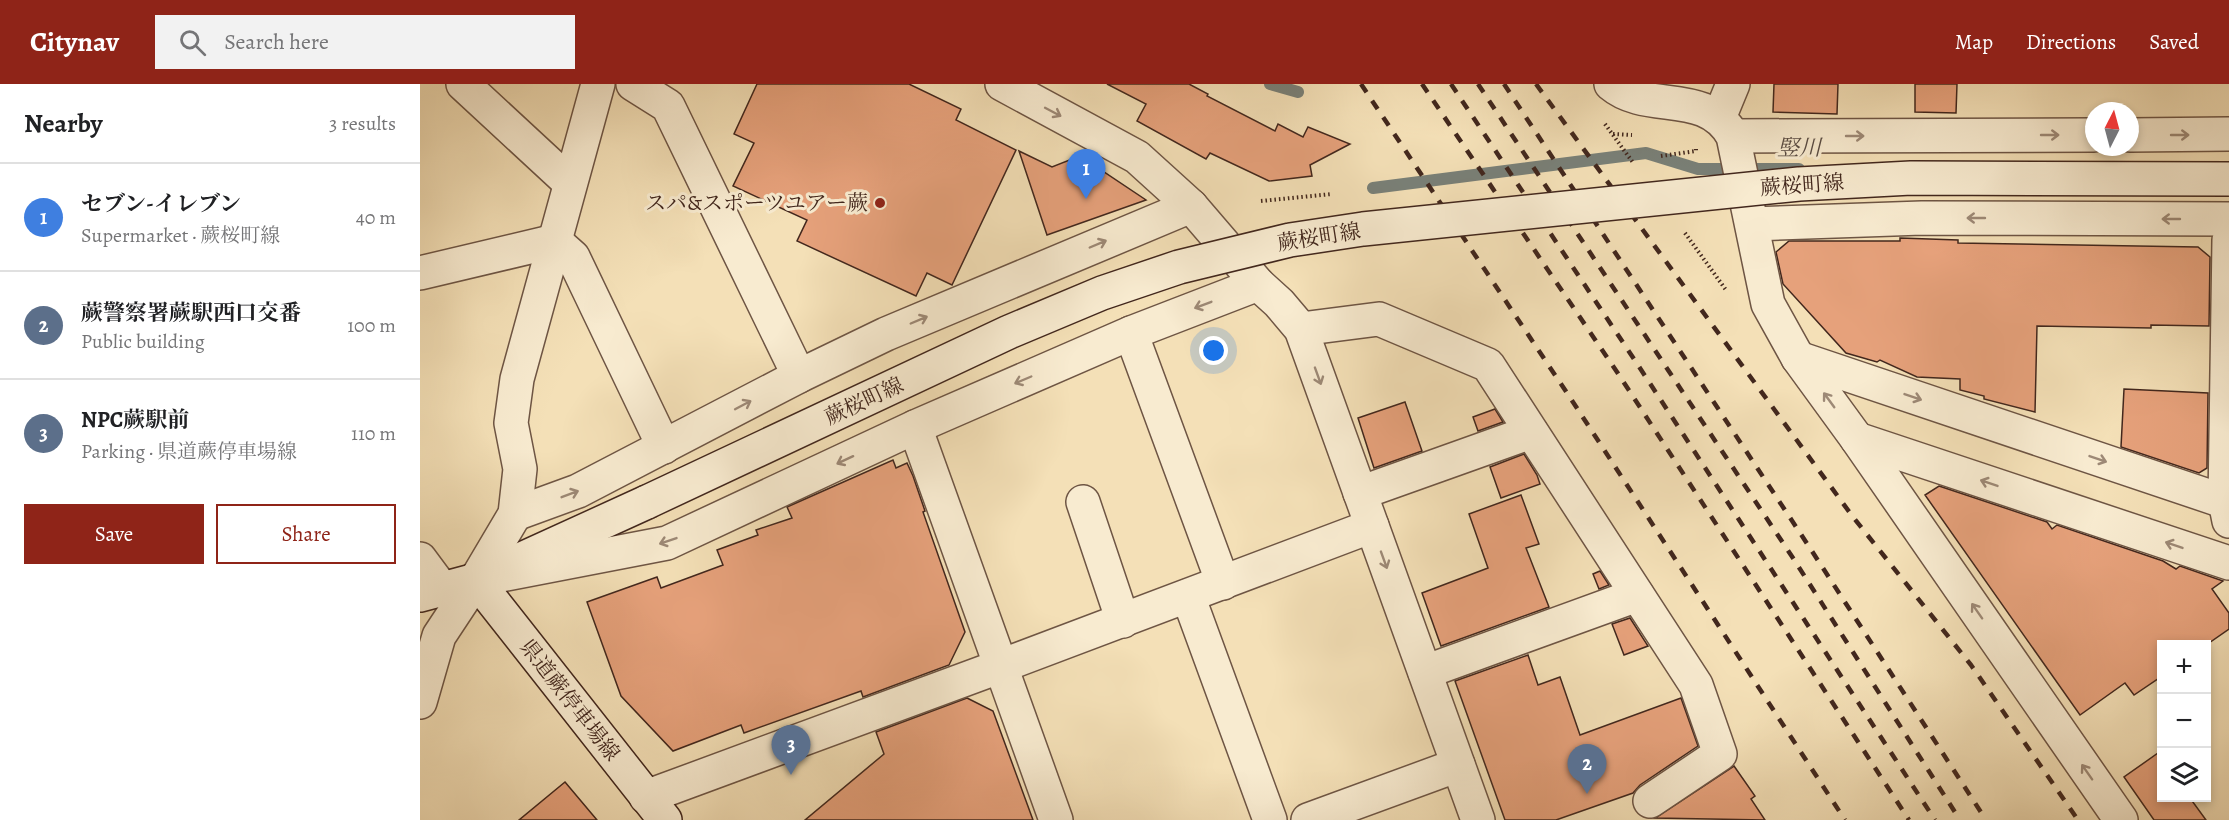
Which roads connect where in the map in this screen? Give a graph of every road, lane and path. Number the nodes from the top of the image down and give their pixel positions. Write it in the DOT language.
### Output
graph roads {
  1 [pos="463,84"];
  2 [pos="598,84"];
  3 [pos="633,84"];
  4 [pos="1002,84"];
  5 [pos="1611,84"];
  6 [pos="1733,84"];
  7 [pos="1726,127"];
  8 [pos="1612,134"];
  9 [pos="2229,134"];
  10 [pos="1636,135"];
  11 [pos="2085,135"];
  12 [pos="2139,135"];
  13 [pos="1695,144"];
  14 [pos="1661,156"];
  15 [pos="2229,179"];
  16 [pos="570,183"];
  17 [pos="1342,194"];
  18 [pos="1261,201"];
  19 [pos="1191,206"];
  20 [pos="2229,219"];
  21 [pos="1752,224"];
  22 [pos="2229,240"];
  23 [pos="555,241"];
  24 [pos="420,273"];
  25 [pos="1258,284"];
  26 [pos="1301,329"];
  27 [pos="1131,333"];
  28 [pos="1798,358"];
  29 [pos="799,376"];
  30 [pos="915,427"];
  31 [pos="1532,432"];
  32 [pos="1857,439"];
  33 [pos="664,447"];
  34 [pos="1360,493"];
  35 [pos="1083,502"];
  36 [pos="2228,509"];
  37 [pos="515,514"];
  38 [pos="1372,526"];
  39 [pos="420,559"];
  40 [pos="2229,563"];
  41 [pos="476,580"];
  42 [pos="1223,583"];
  43 [pos="432,593"];
  44 [pos="1637,595"];
  45 [pos="1188,596"];
  46 [pos="1123,621"];
  47 [pos="1001,666"];
  48 [pos="1425,672"];
  49 [pos="420,702"];
  50 [pos="1458,765"];
  51 [pos="1650,801"];
  52 [pos="656,808"];
  53 [pos="1056,820"];
  54 [pos="1270,820"];
  55 [pos="1308,820"];
  56 [pos="1478,820"];
  57 [pos="2121,820"];
  1 -- 16 [label="street"];
  2 -- 16 [label="street"];
  3 -- 29 [label="street"];
  4 -- 19 [label="street, one-way"];
  5 -- 7 [label="street"];
  6 -- 7 [label="street"];
  7 -- 11 [label="street, one-way"];
  7 -- 21 [label="street"];
  8 -- 10 [label="path"];
  12 -- 9 [label="street, one-way"];
  13 -- 14 [label="path"];
  15 -- 41 [label="street, 蕨桜町線, bridge"];
  16 -- 23 [label="street"];
  17 -- 18 [label="path"];
  19 -- 25 [label="street"];
  29 -- 19 [label="street, one-way"];
  20 -- 21 [label="street, one-way"];
  21 -- 28 [label="street"];
  22 -- 36 [label="street"];
  23 -- 24 [label="street"];
  23 -- 33 [label="street"];
  23 -- 37 [label="street"];
  25 -- 26 [label="street"];
  25 -- 27 [label="street, one-way"];
  26 -- 31 [label="street"];
  26 -- 34 [label="street, one-way"];
  27 -- 30 [label="street, one-way"];
  27 -- 42 [label="street"];
  32 -- 28 [label="street, one-way"];
  28 -- 36 [label="street, one-way"];
  33 -- 29 [label="street, one-way"];
  30 -- 41 [label="street, one-way"];
  30 -- 47 [label="street"];
  31 -- 34 [label="street"];
  31 -- 44 [label="street"];
  40 -- 32 [label="street, one-way"];
  57 -- 32 [label="street, one-way"];
  37 -- 33 [label="street, one-way"];
  34 -- 38 [label="street"];
  35 -- 46 [label="street"];
  37 -- 41 [label="street"];
  38 -- 42 [label="street"];
  38 -- 48 [label="street, one-way"];
  39 -- 43 [label="street"];
  41 -- 43 [label="street"];
  41 -- 49 [label="street"];
  41 -- 52 [label="street, 県道蕨停車場線"];
  42 -- 45 [label="street"];
  44 -- 48 [label="street"];
  44 -- 51 [label="street"];
  45 -- 46 [label="street"];
  45 -- 54 [label="street"];
  46 -- 47 [label="street"];
  47 -- 52 [label="street"];
  47 -- 53 [label="street"];
  48 -- 50 [label="street"];
  50 -- 55 [label="street"];
  50 -- 56 [label="street"];
}
